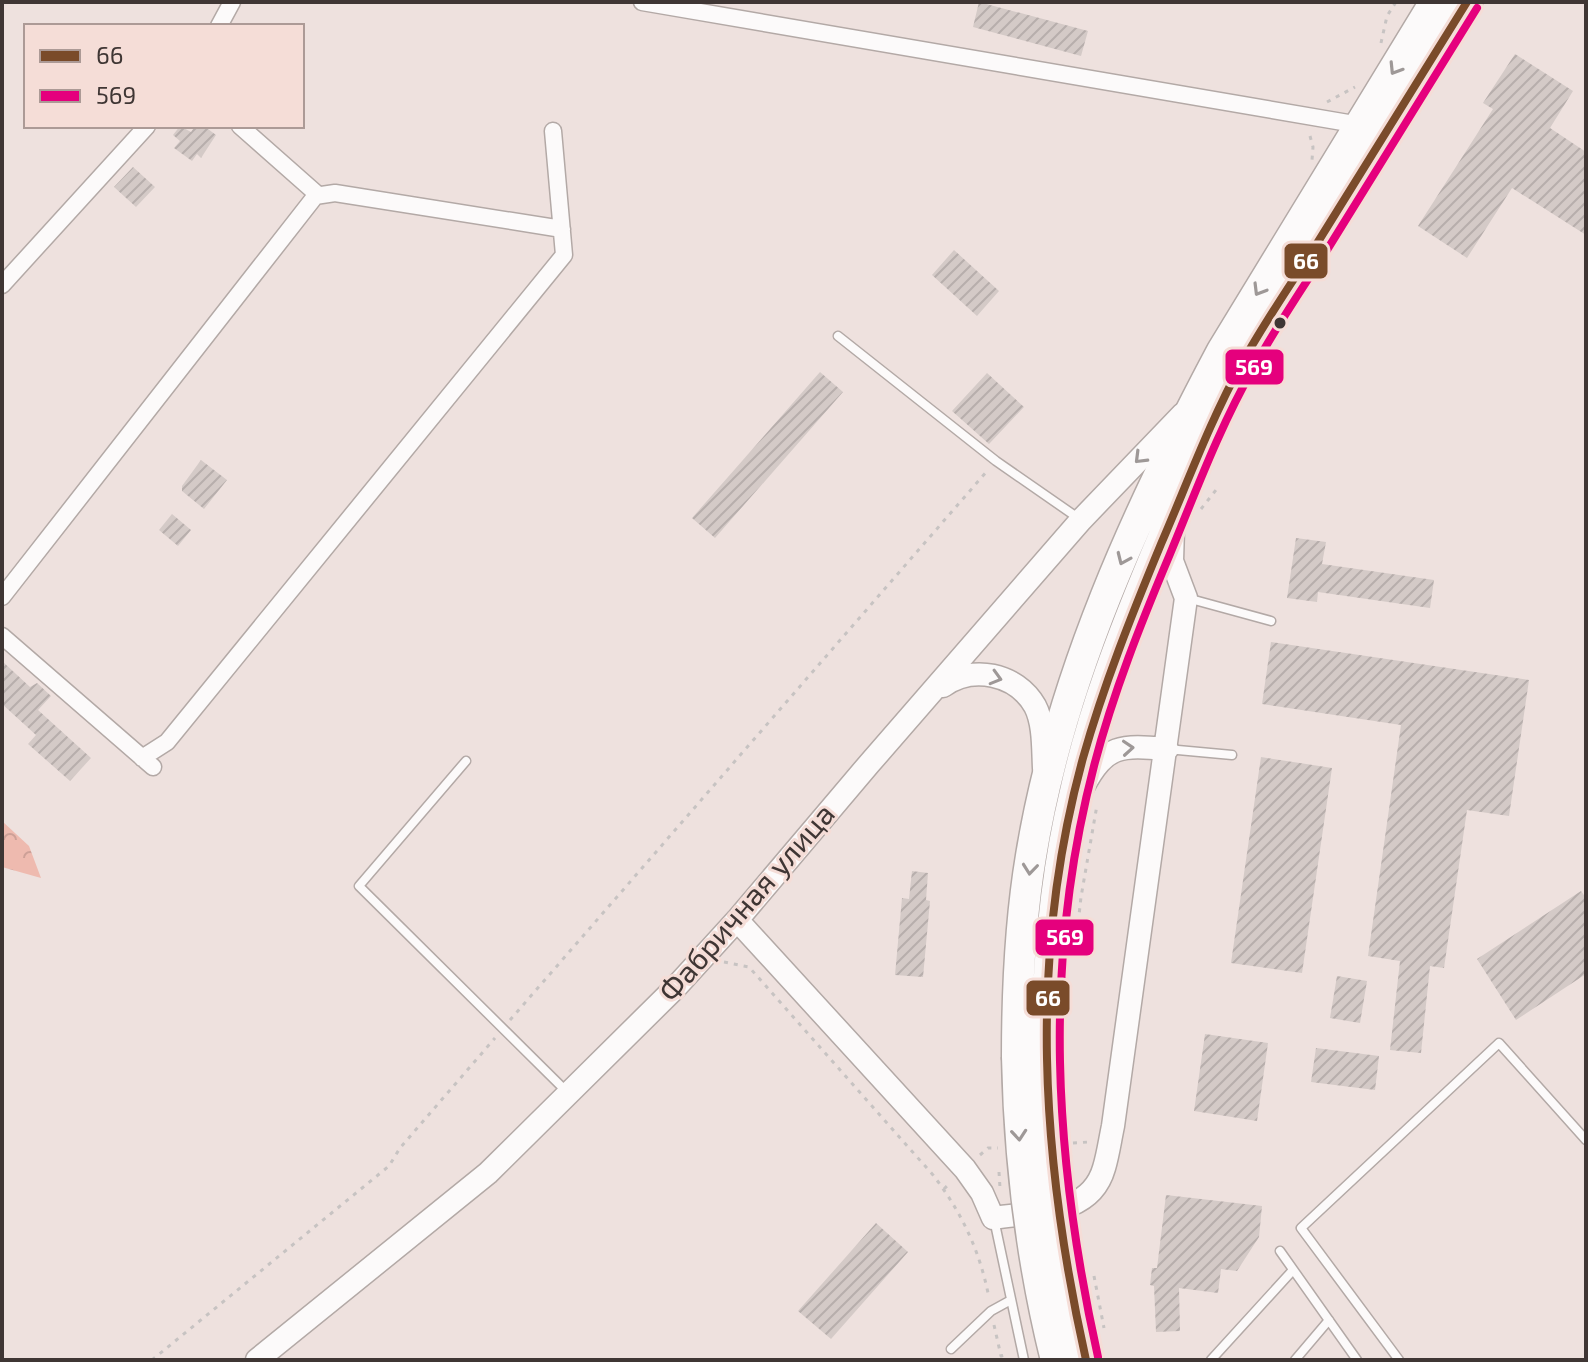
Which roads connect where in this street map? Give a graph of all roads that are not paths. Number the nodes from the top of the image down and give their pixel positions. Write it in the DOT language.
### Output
graph roads {
  1 [pos="232,2"];
  2 [pos="642,2"];
  3 [pos="1435,2"];
  4 [pos="1467,2"];
  5 [pos="220,24"];
  6 [pos="1360,125"];
  7 [pos="145,128"];
  8 [pos="242,128"];
  9 [pos="553,131"];
  10 [pos="315,196"];
  11 [pos="562,229"];
  12 [pos="2,285"];
  13 [pos="838,336"];
  14 [pos="1195,402"];
  15 [pos="1178,503"];
  16 [pos="1081,520"];
  17 [pos="2,597"];
  18 [pos="1186,598"];
  19 [pos="1271,621"];
  20 [pos="2,636"];
  21 [pos="925,699"];
  22 [pos="1167,749"];
  23 [pos="1232,755"];
  24 [pos="466,761"];
  25 [pos="1045,793"];
  26 [pos="1070,815"];
  27 [pos="737,920"];
  28 [pos="1031,1057"];
  29 [pos="569,1094"];
  30 [pos="1586,1140"];
  31 [pos="993,1218"];
  32 [pos="1280,1251"];
  33 [pos="1293,1270"];
  34 [pos="1011,1300"];
  35 [pos="1329,1320"];
  36 [pos="951,1349"];
  37 [pos="1023,1355"];
  38 [pos="257,1360"];
  39 [pos="1056,1360"];
  40 [pos="1086,1360"];
  41 [pos="1211,1360"];
  42 [pos="1295,1360"];
  43 [pos="1357,1360"];
  44 [pos="1399,1360"];
  1 -- 5 [label="street"];
  2 -- 6 [label="street"];
  3 -- 6 [label="highway, one-way"];
  4 -- 15 [label="highway"];
  6 -- 14 [label="highway, one-way"];
  7 -- 12 [label="street"];
  8 -- 10 [label="street"];
  9 -- 11 [label="street"];
  10 -- 11 [label="street"];
  10 -- 17 [label="street"];
  11 -- 20 [label="street"];
  13 -- 16 [label="lane"];
  14 -- 16 [label="street, Фабричная улица, one-way"];
  14 -- 25 [label="highway, one-way"];
  15 -- 18 [label="street"];
  15 -- 26 [label="highway"];
  16 -- 21 [label="street, Фабричная улица"];
  18 -- 19 [label="lane"];
  18 -- 22 [label="street"];
  21 -- 25 [label="street, one-way"];
  21 -- 27 [label="street, Фабричная улица"];
  22 -- 23 [label="lane"];
  26 -- 22 [label="street, one-way"];
  22 -- 31 [label="street"];
  24 -- 29 [label="lane"];
  25 -- 28 [label="highway, one-way"];
  26 -- 28 [label="highway"];
  27 -- 29 [label="street, Фабричная улица"];
  27 -- 31 [label="street"];
  28 -- 39 [label="highway, one-way, bridge"];
  28 -- 40 [label="highway, bridge"];
  29 -- 38 [label="street, Фабричная улица"];
  30 -- 44 [label="lane"];
  31 -- 34 [label="lane"];
  32 -- 33 [label="lane"];
  33 -- 35 [label="lane"];
  33 -- 41 [label="lane"];
  34 -- 36 [label="lane"];
  34 -- 37 [label="lane"];
  35 -- 42 [label="lane"];
  35 -- 43 [label="lane"];
}
